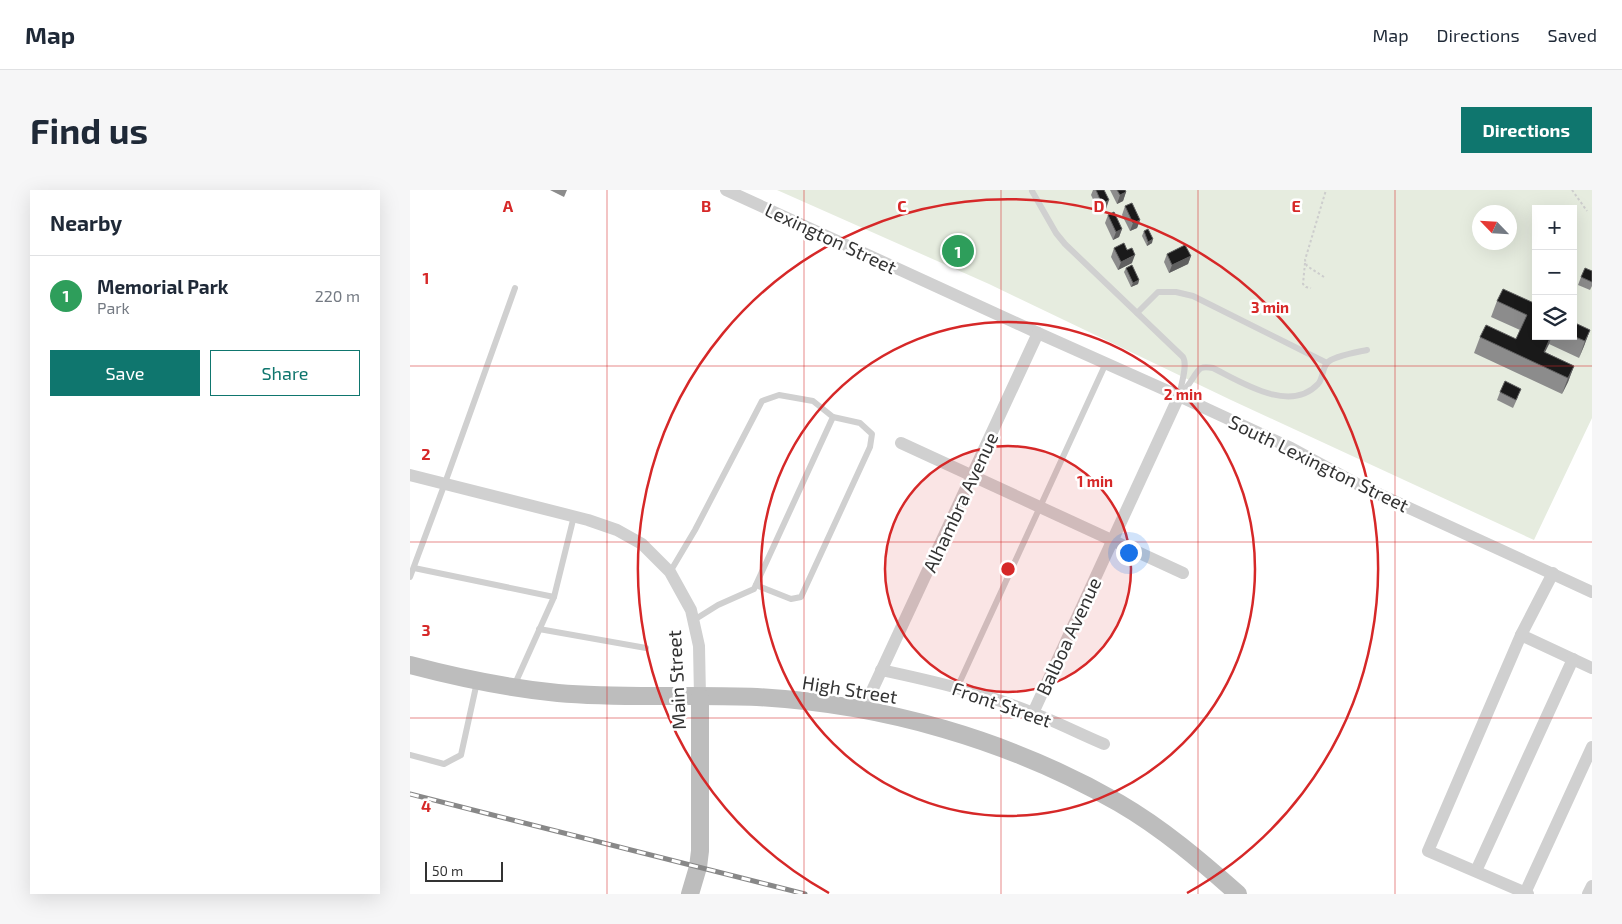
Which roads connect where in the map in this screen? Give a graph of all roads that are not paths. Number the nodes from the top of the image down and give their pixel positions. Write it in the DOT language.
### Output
graph roads {
  1 [pos="726,190"];
  2 [pos="1032,191"];
  3 [pos="936,287"];
  4 [pos="515,288"];
  5 [pos="1138,313"];
  6 [pos="1038,333"];
  7 [pos="1367,350"];
  8 [pos="1106,363"];
  9 [pos="1327,363"];
  10 [pos="1179,396"];
  11 [pos="833,417"];
  12 [pos="901,443"];
  13 [pos="410,474"];
  14 [pos="972,476"];
  15 [pos="446,483"];
  16 [pos="1040,507"];
  17 [pos="574,516"];
  18 [pos="1112,541"];
  19 [pos="414,568"];
  20 [pos="670,572"];
  21 [pos="1183,573"];
  22 [pos="1553,573"];
  23 [pos="410,577"];
  24 [pos="756,584"];
  25 [pos="1592,592"];
  26 [pos="554,597"];
  27 [pos="694,620"];
  28 [pos="539,630"];
  29 [pos="1521,635"];
  30 [pos="646,648"];
  31 [pos="1574,659"];
  32 [pos="410,665"];
  33 [pos="1592,668"];
  34 [pos="881,670"];
  35 [pos="477,681"];
  36 [pos="514,687"];
  37 [pos="957,688"];
  38 [pos="700,697"];
  39 [pos="863,710"];
  40 [pos="1033,713"];
  41 [pos="1104,744"];
  42 [pos="1590,754"];
  43 [pos="410,755"];
  44 [pos="1476,871"];
  45 [pos="1592,886"];
  46 [pos="1526,893"];
  47 [pos="690,894"];
  48 [pos="1238,894"];
  49 [pos="1588,894"];
  1 -- 3 [label="street, Lexington Street"];
  2 -- 5 [label="lane"];
  3 -- 6 [label="street, South Lexington Street"];
  4 -- 15 [label="lane"];
  5 -- 9 [label="lane"];
  5 -- 10 [label="lane"];
  6 -- 8 [label="street, South Lexington Street"];
  6 -- 14 [label="street, Alhambra Avenue"];
  7 -- 9 [label="lane"];
  8 -- 10 [label="street, South Lexington Street"];
  8 -- 16 [label="lane"];
  9 -- 10 [label="lane"];
  10 -- 18 [label="street, Balboa Avenue"];
  10 -- 22 [label="street, South Lexington Street"];
  11 -- 20 [label="lane"];
  11 -- 24 [label="lane"];
  11 -- 24 [label="lane"];
  12 -- 14 [label="street"];
  13 -- 15 [label="street, Main Street"];
  14 -- 16 [label="street"];
  14 -- 34 [label="street, Alhambra Avenue"];
  15 -- 17 [label="street, Main Street"];
  15 -- 19 [label="lane"];
  16 -- 18 [label="street"];
  16 -- 37 [label="lane"];
  17 -- 20 [label="street, Main Street"];
  17 -- 26 [label="lane"];
  18 -- 21 [label="street"];
  18 -- 40 [label="street, Balboa Avenue"];
  19 -- 23 [label="lane"];
  19 -- 26 [label="lane"];
  20 -- 27 [label="street, Main Street"];
  22 -- 25 [label="street, South Lexington Street"];
  22 -- 29 [label="street"];
  24 -- 27 [label="lane"];
  26 -- 28 [label="lane"];
  27 -- 38 [label="street, Main Street"];
  28 -- 30 [label="lane"];
  28 -- 36 [label="lane"];
  29 -- 31 [label="street"];
  29 -- 44 [label="street"];
  31 -- 33 [label="street"];
  31 -- 44 [label="street"];
  32 -- 35 [label="main road, High Street"];
  34 -- 37 [label="street, Front Street"];
  34 -- 39 [label="street"];
  35 -- 36 [label="main road, High Street"];
  35 -- 43 [label="lane"];
  36 -- 38 [label="main road, High Street"];
  37 -- 40 [label="street, Front Street"];
  38 -- 39 [label="main road, High Street"];
  38 -- 47 [label="main road, Main Street"];
  39 -- 48 [label="main road, High Street"];
  40 -- 41 [label="street, Front Street"];
  42 -- 46 [label="street"];
  44 -- 46 [label="street"];
  45 -- 49 [label="street"];
}
